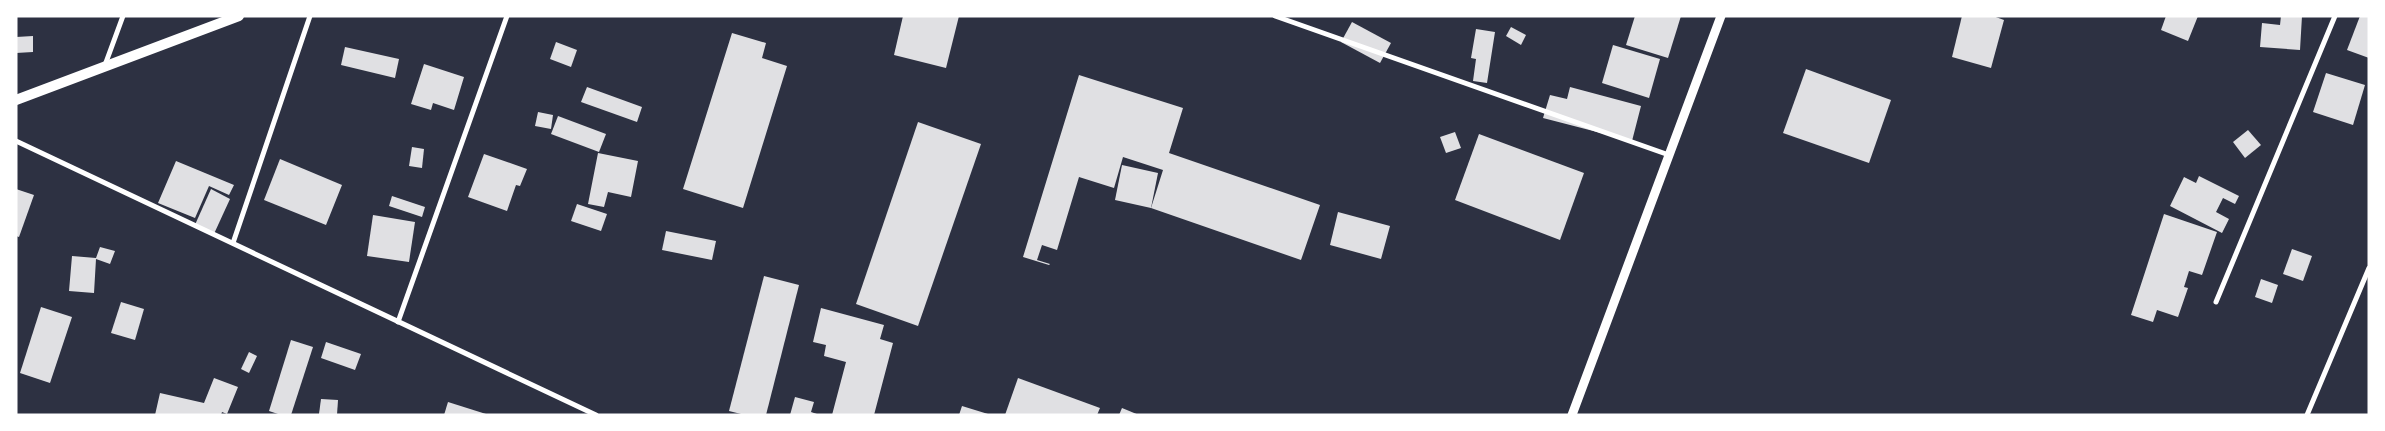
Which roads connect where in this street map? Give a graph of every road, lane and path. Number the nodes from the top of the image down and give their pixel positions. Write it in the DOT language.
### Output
graph roads {
  1 [pos="123,16"];
  2 [pos="239,16"];
  3 [pos="310,16"];
  4 [pos="506,16"];
  5 [pos="1275,16"];
  6 [pos="1721,16"];
  7 [pos="2335,16"];
  8 [pos="104,67"];
  9 [pos="16,100"];
  10 [pos="16,141"];
  11 [pos="1669,155"];
  12 [pos="233,243"];
  13 [pos="2369,268"];
  14 [pos="2216,302"];
  15 [pos="398,322"];
  16 [pos="596,415"];
  17 [pos="1572,415"];
  18 [pos="2308,415"];
  1 -- 8 [label="street"];
  2 -- 8 [label="main road"];
  3 -- 12 [label="street"];
  4 -- 15 [label="street"];
  5 -- 11 [label="street"];
  6 -- 11 [label="street"];
  7 -- 14 [label="street"];
  8 -- 9 [label="main road"];
  10 -- 12 [label="street"];
  11 -- 17 [label="street"];
  12 -- 15 [label="street"];
  13 -- 18 [label="street"];
  15 -- 16 [label="street"];
}
